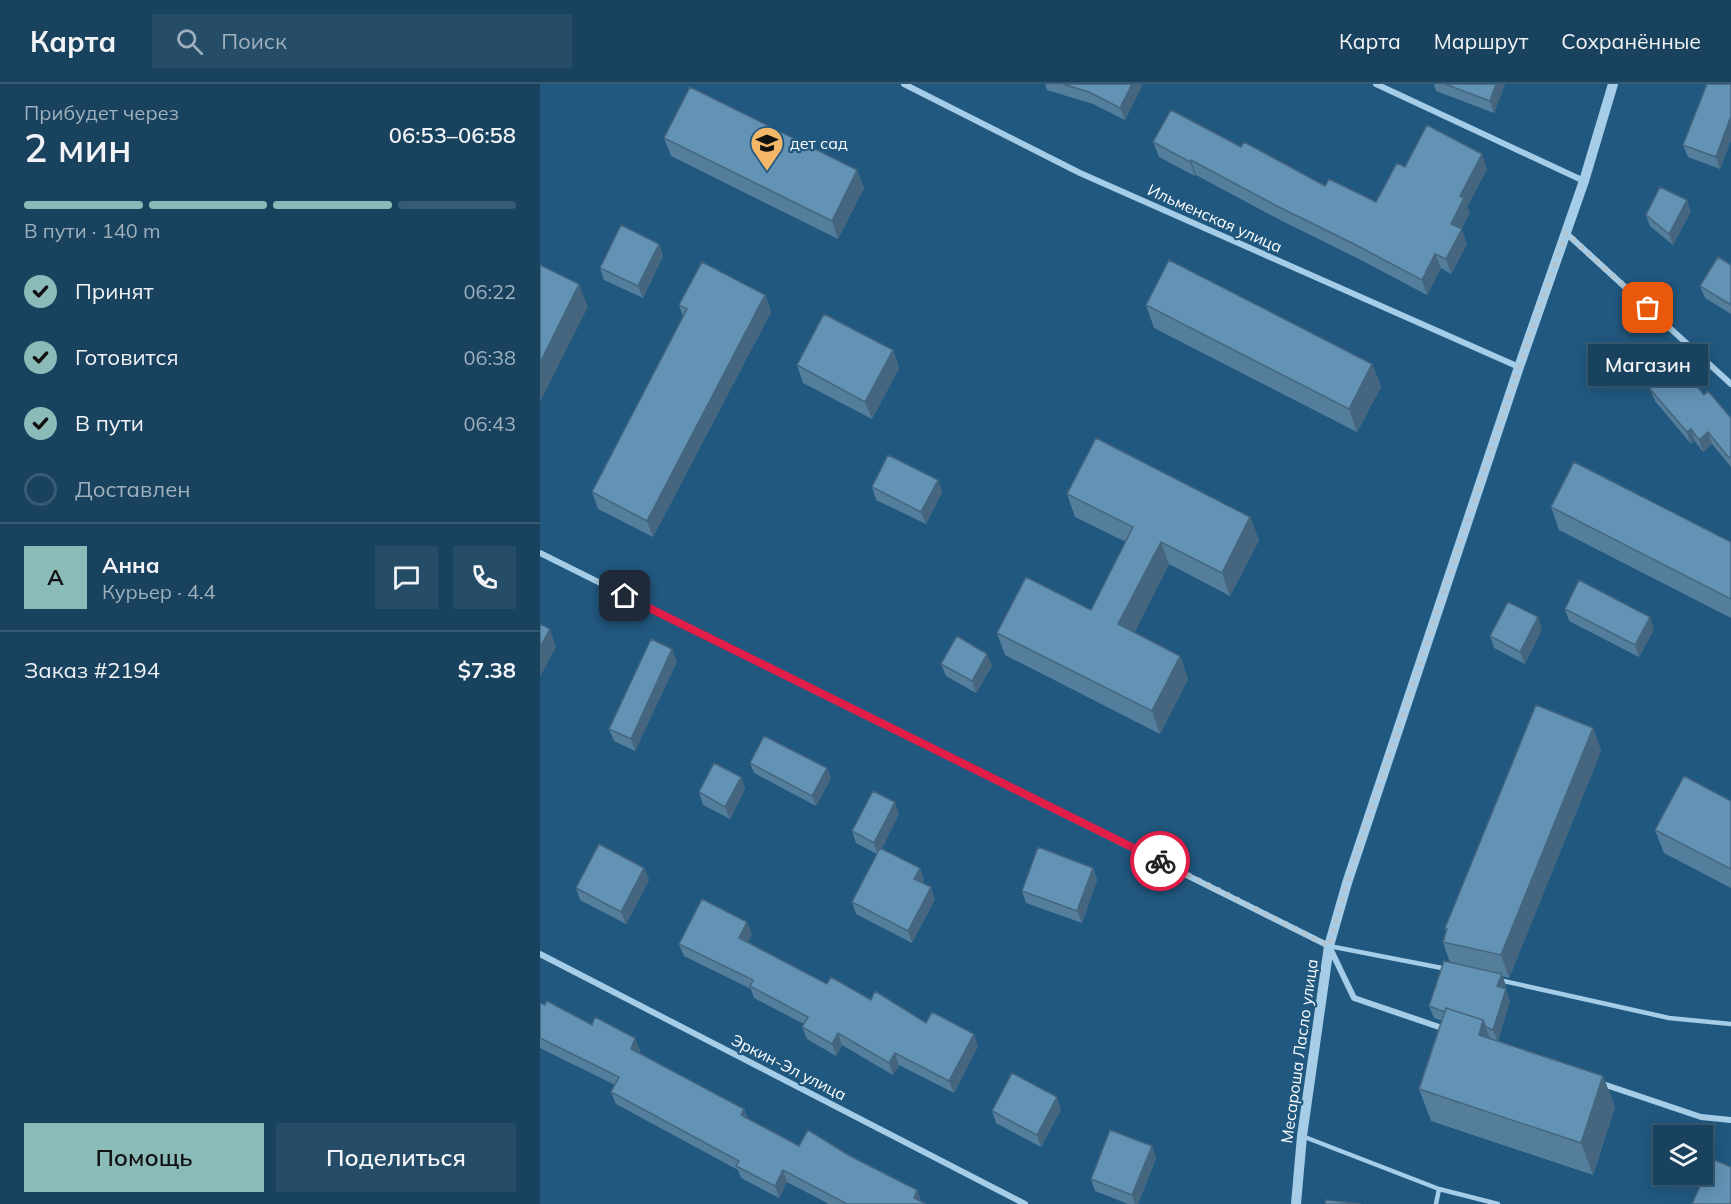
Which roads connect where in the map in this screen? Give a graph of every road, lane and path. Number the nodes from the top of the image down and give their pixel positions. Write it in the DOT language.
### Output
graph roads {
  1 [pos="904,84"];
  2 [pos="1376,84"];
  3 [pos="1613,84"];
  4 [pos="1584,181"];
  5 [pos="1566,233"];
  6 [pos="1519,367"];
  7 [pos="1731,384"];
  8 [pos="540,553"];
  9 [pos="1329,946"];
  10 [pos="540,954"];
  11 [pos="1450,969"];
  12 [pos="1496,980"];
  13 [pos="1731,1024"];
  14 [pos="1455,1033"];
  15 [pos="1589,1079"];
  16 [pos="1731,1120"];
  17 [pos="1302,1136"];
  18 [pos="1439,1189"];
  19 [pos="1025,1204"];
  20 [pos="1296,1204"];
  21 [pos="1436,1204"];
  22 [pos="1498,1204"];
  1 -- 6 [label="street, Ильменская улица"];
  2 -- 4 [label="street"];
  3 -- 4 [label="street, Месароша Ласло улица"];
  4 -- 5 [label="street, Месароша Ласло улица"];
  5 -- 6 [label="street, Месароша Ласло улица"];
  5 -- 7 [label="street"];
  6 -- 9 [label="street, Месароша Ласло улица"];
  8 -- 9 [label="street"];
  9 -- 11 [label="lane"];
  9 -- 14 [label="street"];
  9 -- 17 [label="street, Месароша Ласло улица"];
  10 -- 19 [label="street, Эркин-Эл улица"];
  12 -- 13 [label="lane"];
  15 -- 16 [label="street"];
  17 -- 18 [label="lane"];
  17 -- 20 [label="street, Месароша Ласло улица"];
  18 -- 21 [label="lane"];
  18 -- 22 [label="lane"];
}
